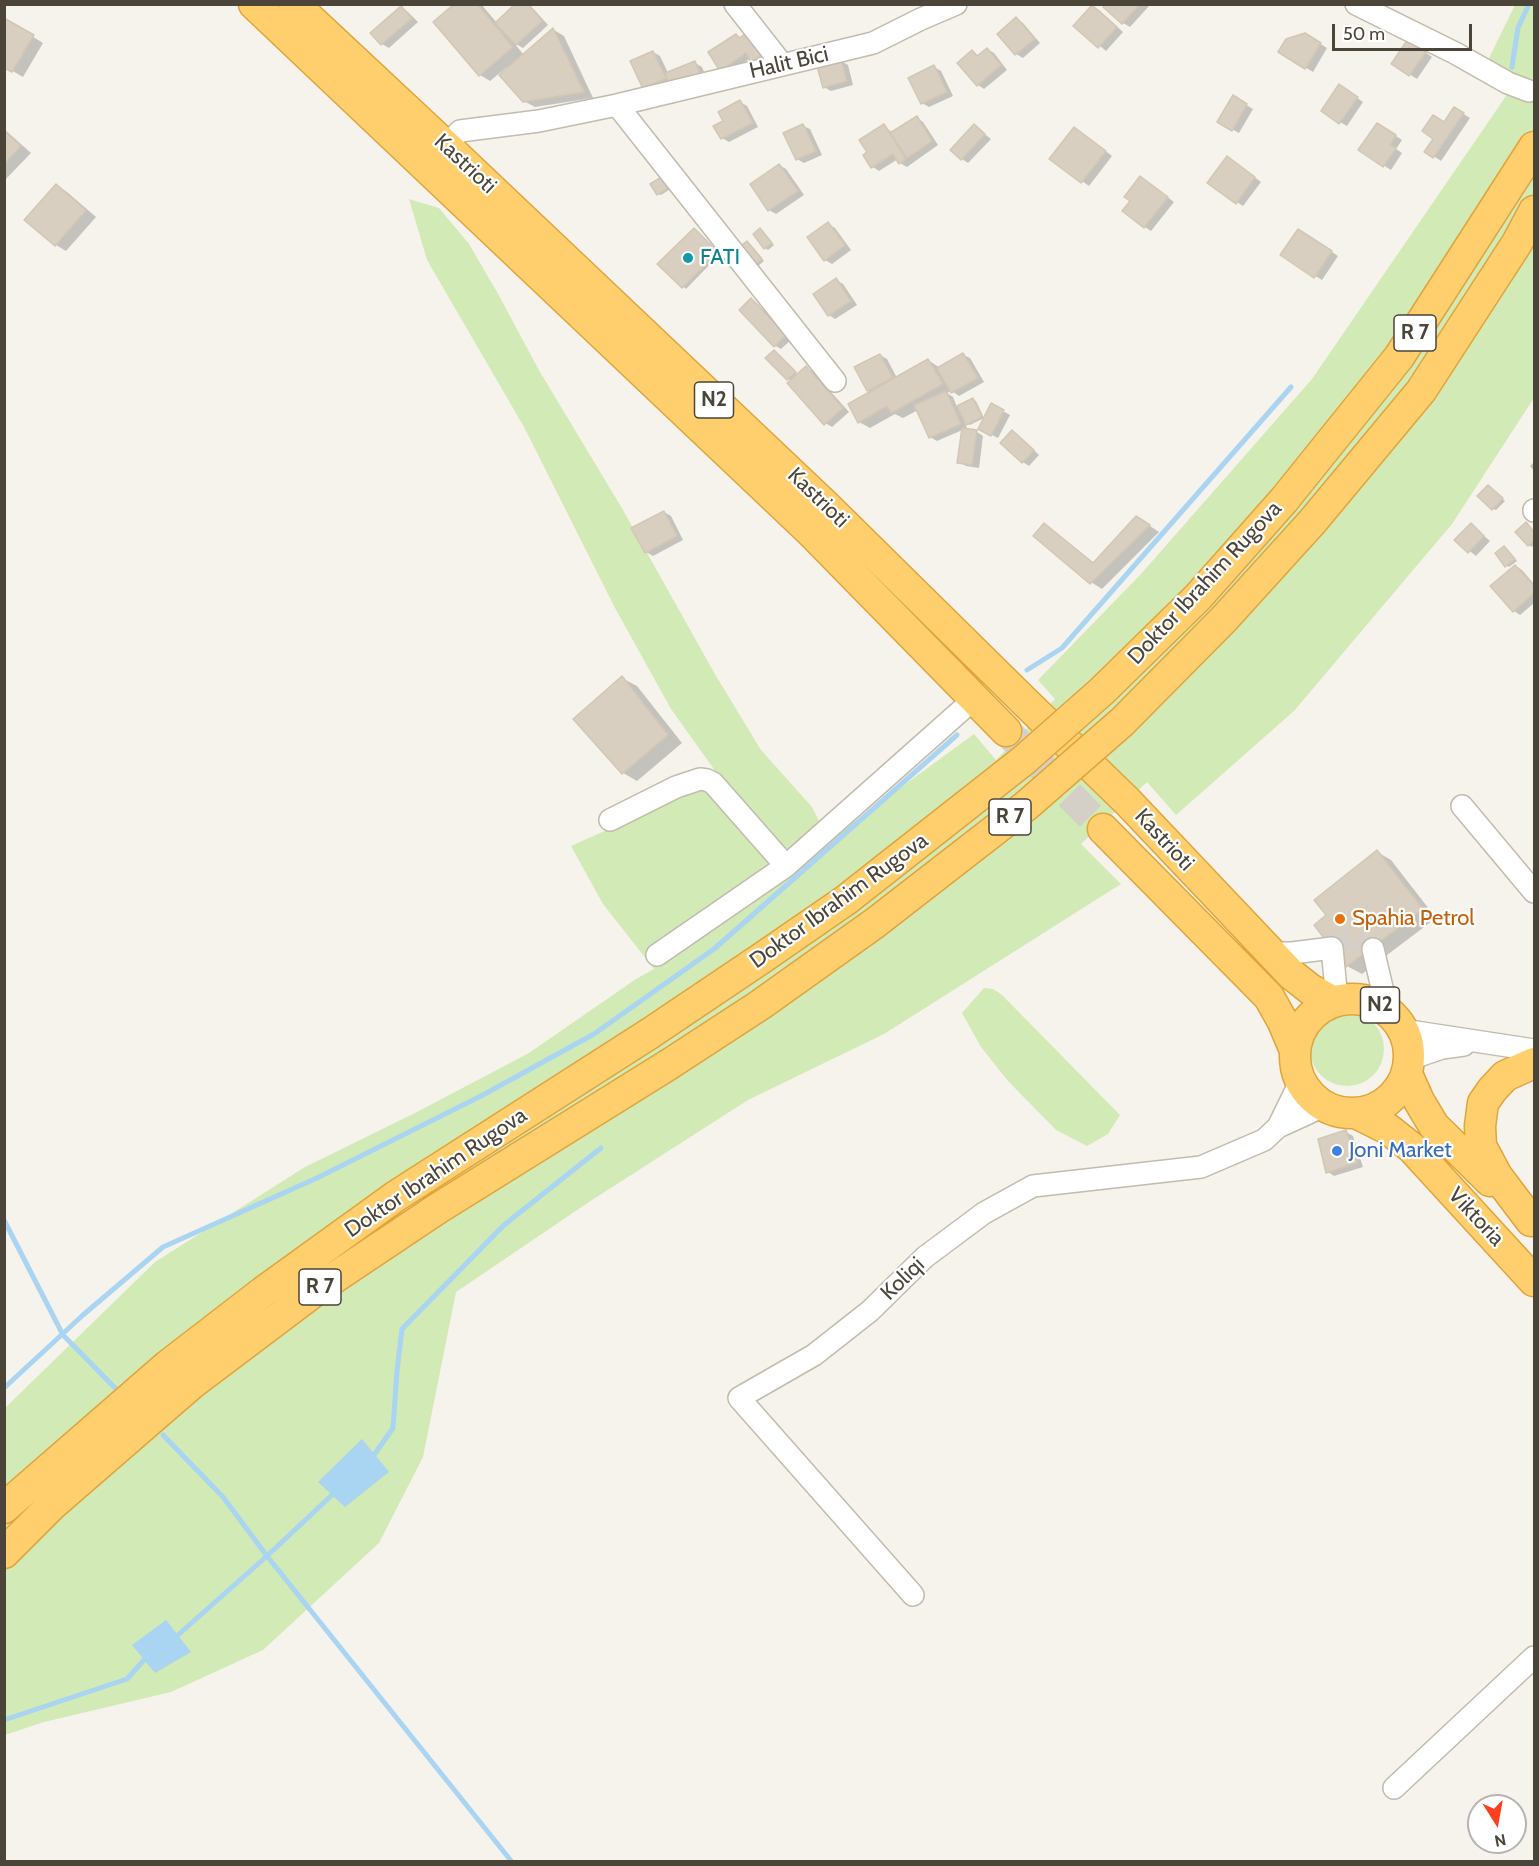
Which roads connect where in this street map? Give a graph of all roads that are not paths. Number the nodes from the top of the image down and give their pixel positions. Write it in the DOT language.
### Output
graph roads {
  1 [pos="254,4"];
  2 [pos="294,4"];
  3 [pos="735,4"];
  4 [pos="956,4"];
  5 [pos="1356,4"];
  6 [pos="782,64"];
  7 [pos="1529,91"];
  8 [pos="617,105"];
  9 [pos="446,146"];
  10 [pos="1533,151"];
  11 [pos="1534,211"];
  12 [pos="835,381"];
  13 [pos="974,699"];
  14 [pos="1006,731"];
  15 [pos="1462,806"];
  16 [pos="610,820"];
  17 [pos="1103,829"];
  18 [pos="786,866"];
  19 [pos="1534,892"];
  20 [pos="1373,948"];
  21 [pos="1272,954"];
  22 [pos="657,955"];
  23 [pos="1335,1001"];
  24 [pos="1395,1020"];
  25 [pos="1483,1043"];
  26 [pos="1294,1048"];
  27 [pos="1534,1050"];
  28 [pos="1534,1063"];
  29 [pos="1408,1066"];
  30 [pos="1300,1082"];
  31 [pos="1324,1106"];
  32 [pos="1356,1113"];
  33 [pos="1278,1127"];
  34 [pos="1533,1224"];
  35 [pos="1534,1281"];
  36 [pos="4,1508"];
  37 [pos="4,1553"];
  38 [pos="914,1595"];
  39 [pos="1534,1657"];
  40 [pos="1394,1788"];
  1 -- 13 [label="highway, Kastrioti / N2"];
  2 -- 9 [label="highway, Kastrioti / N2"];
  3 -- 6 [label="street"];
  4 -- 6 [label="street, Halit Bici"];
  5 -- 7 [label="street"];
  6 -- 8 [label="street, Halit Bici"];
  8 -- 9 [label="street, Halit Bici"];
  8 -- 12 [label="street"];
  9 -- 21 [label="highway, Kastrioti / N2"];
  10 -- 36 [label="highway, Doktor Ibrahim Rugova / R 7, bridge"];
  11 -- 37 [label="highway, Doktor Ibrahim Rugova / R 7, bridge"];
  13 -- 14 [label="highway, Kastrioti / N2"];
  13 -- 18 [label="street"];
  15 -- 19 [label="street"];
  16 -- 18 [label="street"];
  17 -- 26 [label="highway, Kastrioti"];
  18 -- 22 [label="street"];
  20 -- 24 [label="street"];
  21 -- 23 [label="highway, Kastrioti / N2"];
  21 -- 23 [label="street"];
  23 -- 24 [label="highway, N2"];
  23 -- 26 [label="highway, N2"];
  24 -- 25 [label="street"];
  24 -- 29 [label="highway, N2"];
  25 -- 27 [label="street"];
  25 -- 29 [label="street"];
  26 -- 30 [label="highway"];
  28 -- 34 [label="highway"];
  29 -- 32 [label="highway"];
  29 -- 34 [label="highway, Viktoria / N2"];
  30 -- 31 [label="highway"];
  30 -- 33 [label="street"];
  31 -- 32 [label="highway"];
  31 -- 33 [label="street, Koliqi"];
  32 -- 35 [label="highway, Viktoria"];
  33 -- 38 [label="street, Koliqi"];
  39 -- 40 [label="street"];
}
